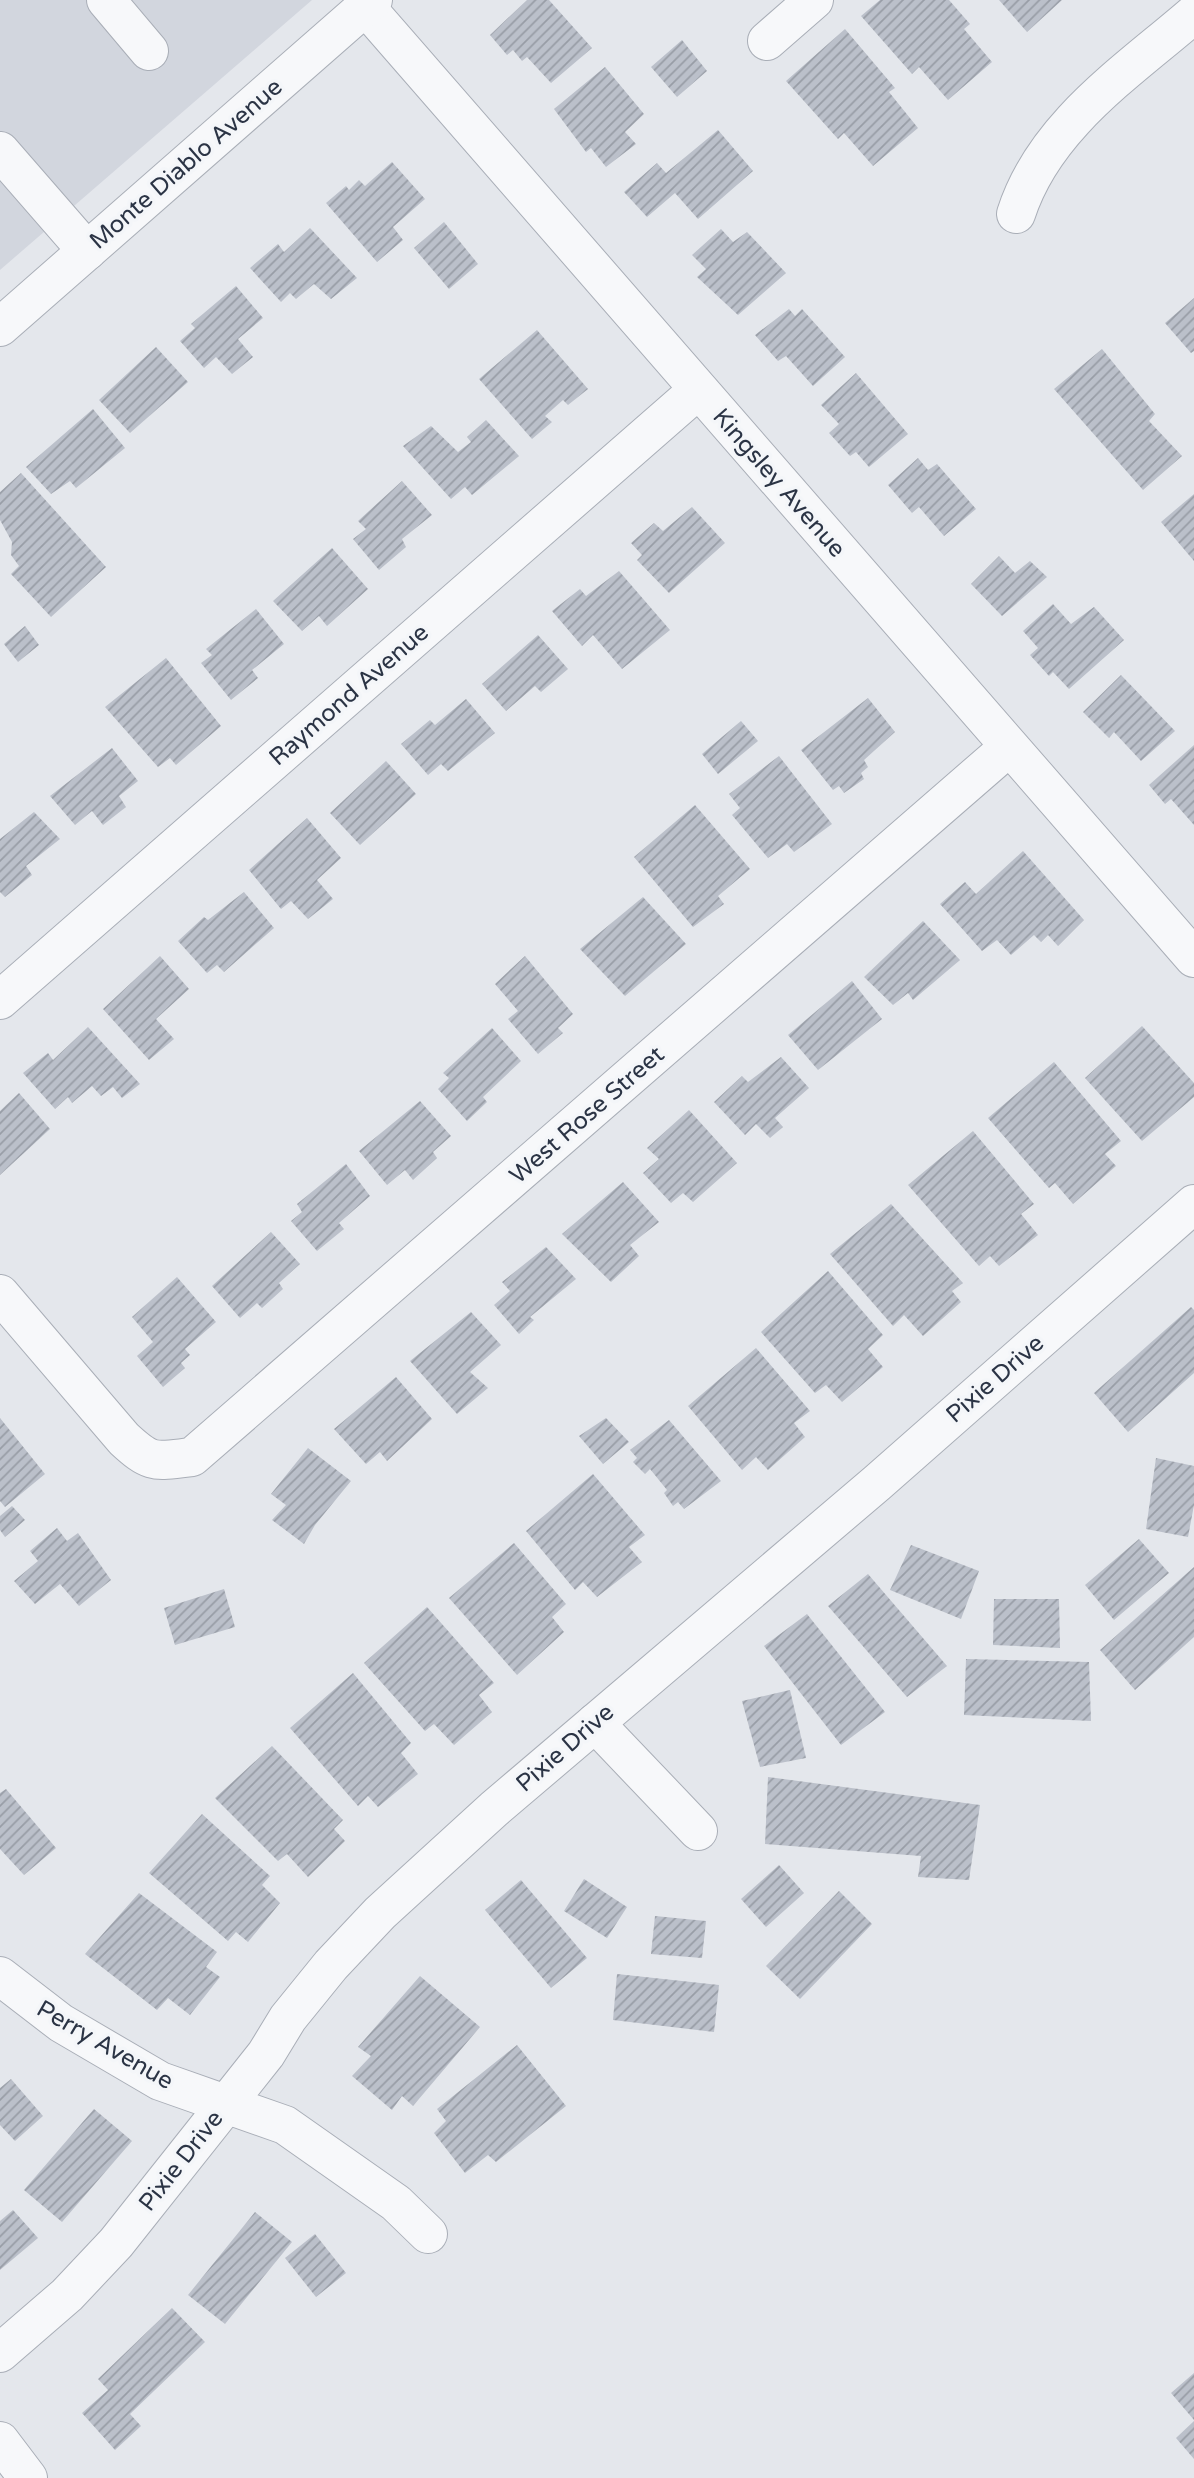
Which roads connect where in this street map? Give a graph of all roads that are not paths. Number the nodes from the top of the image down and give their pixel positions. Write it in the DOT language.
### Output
graph roads {
  1 [pos="106,0"];
  2 [pos="814,0"];
  3 [pos="369,3"];
  4 [pos="1194,14"];
  5 [pos="767,41"];
  6 [pos="149,51"];
  7 [pos="0,151"];
  8 [pos="1016,214"];
  9 [pos="86,251"];
  10 [pos="0,327"];
  11 [pos="698,390"];
  12 [pos="1009,747"];
  13 [pos="1194,958"];
  14 [pos="0,1000"];
  15 [pos="1194,1204"];
  16 [pos="0,1294"];
  17 [pos="595,1723"];
  18 [pos="698,1832"];
  19 [pos="0,1976"];
  20 [pos="224,2106"];
  21 [pos="428,2234"];
  22 [pos="0,2353"];
  23 [pos="0,2441"];
  24 [pos="28,2478"];
  1 -- 6 [label="street"];
  2 -- 5 [label="street"];
  3 -- 9 [label="street, Monte Diablo Avenue"];
  3 -- 11 [label="street, Kingsley Avenue"];
  4 -- 8 [label="street"];
  7 -- 9 [label="street"];
  9 -- 10 [label="street, Monte Diablo Avenue"];
  11 -- 12 [label="street, Kingsley Avenue"];
  11 -- 14 [label="street, Raymond Avenue"];
  12 -- 13 [label="street, Kingsley Avenue"];
  12 -- 16 [label="street, West Rose Street"];
  15 -- 17 [label="street, Pixie Drive"];
  17 -- 18 [label="street"];
  17 -- 20 [label="street, Pixie Drive"];
  19 -- 20 [label="street, Perry Avenue"];
  20 -- 21 [label="street, Perry Avenue"];
  20 -- 22 [label="street, Pixie Drive"];
  23 -- 24 [label="street"];
}
